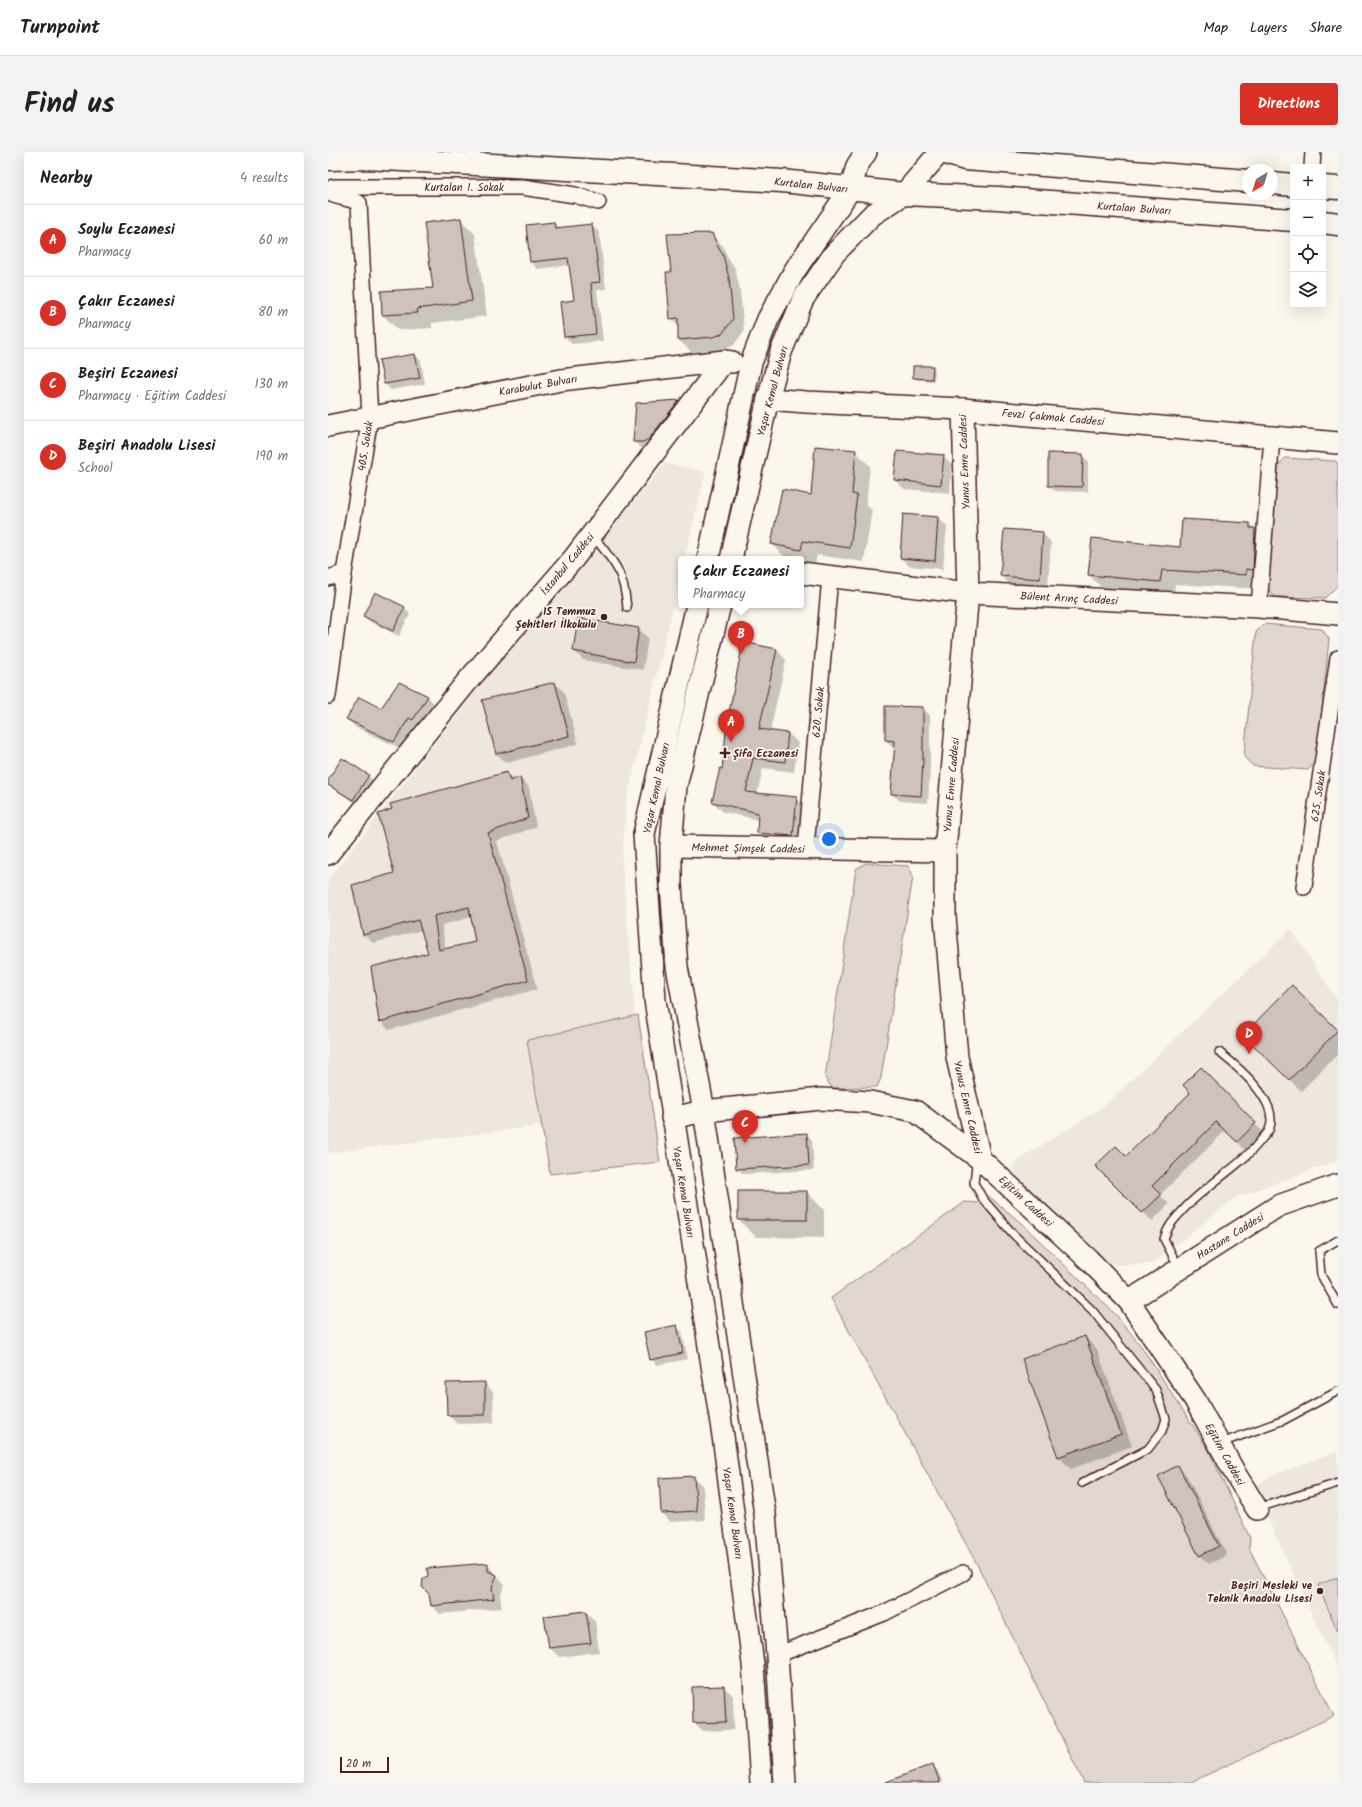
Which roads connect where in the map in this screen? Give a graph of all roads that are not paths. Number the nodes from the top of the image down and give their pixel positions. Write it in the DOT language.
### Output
graph roads {
  1 [pos="866,152"];
  2 [pos="941,152"];
  3 [pos="1313,152"];
  4 [pos="328,159"];
  5 [pos="1312,164"];
  6 [pos="1242,181"];
  7 [pos="1278,184"];
  8 [pos="1290,185"];
  9 [pos="328,187"];
  10 [pos="1326,187"];
  11 [pos="851,188"];
  12 [pos="1338,188"];
  13 [pos="328,192"];
  14 [pos="904,194"];
  15 [pos="598,202"];
  16 [pos="1290,220"];
  17 [pos="1326,222"];
  18 [pos="1338,224"];
  19 [pos="724,361"];
  20 [pos="751,363"];
  21 [pos="768,399"];
  22 [pos="963,409"];
  23 [pos="370,418"];
  24 [pos="328,426"];
  25 [pos="1272,437"];
  26 [pos="1338,443"];
  27 [pos="592,534"];
  28 [pos="709,556"];
  29 [pos="732,556"];
  30 [pos="344,573"];
  31 [pos="804,573"];
  32 [pos="830,576"];
  33 [pos="328,578"];
  34 [pos="968,593"];
  35 [pos="1259,607"];
  36 [pos="628,608"];
  37 [pos="696,608"];
  38 [pos="719,608"];
  39 [pos="1338,614"];
  40 [pos="1338,658"];
  41 [pos="328,696"];
  42 [pos="671,846"];
  43 [pos="806,848"];
  44 [pos="945,851"];
  45 [pos="328,854"];
  46 [pos="1304,887"];
  47 [pos="1219,1052"];
  48 [pos="704,1111"];
  49 [pos="672,1118"];
  50 [pos="980,1159"];
  51 [pos="1338,1185"];
  52 [pos="1338,1240"];
  53 [pos="1179,1268"];
  54 [pos="1129,1301"];
  55 [pos="1338,1305"];
  56 [pos="1338,1391"];
  57 [pos="1219,1443"];
  58 [pos="1082,1483"];
  59 [pos="1338,1483"];
  60 [pos="1257,1509"];
  61 [pos="963,1573"];
  62 [pos="777,1655"];
  63 [pos="761,1783"];
  64 [pos="785,1783"];
  1 -- 11 [label="street"];
  2 -- 6 [label="highway"];
  2 -- 14 [label="street, Yaşar Kemal Bulvarı"];
  3 -- 5 [label="street"];
  4 -- 11 [label="highway, Kurtalan Bulvarı"];
  7 -- 8 [label="highway"];
  9 -- 15 [label="street, Kurtalan 1. Sokak"];
  10 -- 12 [label="highway"];
  11 -- 14 [label="highway, Kurtalan Bulvarı"];
  11 -- 20 [label="street"];
  13 -- 23 [label="street, 405. Sokak"];
  14 -- 16 [label="highway, Kurtalan Bulvarı"];
  14 -- 21 [label="street, Yaşar Kemal Bulvarı"];
  17 -- 18 [label="highway"];
  19 -- 20 [label="street, Karabulut Bulvarı"];
  19 -- 23 [label="street, Karabulut Bulvarı"];
  19 -- 27 [label="street, İstanbul Caddesi"];
  20 -- 28 [label="street"];
  21 -- 22 [label="street, Fevzi Çakmak Caddesi"];
  21 -- 29 [label="street, Yaşar Kemal Bulvarı"];
  22 -- 25 [label="street, Fevzi Çakmak Caddesi"];
  22 -- 34 [label="street, Yunus Emre Caddesi"];
  23 -- 24 [label="street, Karabulut Bulvarı"];
  23 -- 30 [label="street, 405. Sokak"];
  25 -- 26 [label="street, Fevzi Çakmak Caddesi"];
  25 -- 35 [label="street"];
  27 -- 36 [label="lane"];
  27 -- 45 [label="street, İstanbul Caddesi"];
  30 -- 33 [label="street"];
  30 -- 41 [label="street, 405. Sokak"];
  31 -- 32 [label="street, Bülent Arınç Caddesi"];
  32 -- 34 [label="street, Bülent Arınç Caddesi"];
  32 -- 43 [label="street, 620. Sokak"];
  34 -- 35 [label="street, Bülent Arınç Caddesi"];
  34 -- 44 [label="street, Yunus Emre Caddesi"];
  35 -- 39 [label="street, Bülent Arınç Caddesi"];
  37 -- 49 [label="street, Yaşar Kemal Bulvarı"];
  38 -- 42 [label="street, Yaşar Kemal Bulvarı"];
  40 -- 46 [label="street, 625. Sokak"];
  42 -- 43 [label="street, Mehmet Şimşek Caddesi"];
  42 -- 48 [label="street, Yaşar Kemal Bulvarı"];
  43 -- 44 [label="street, Mehmet Şimşek Caddesi"];
  44 -- 50 [label="street, Yunus Emre Caddesi"];
  47 -- 53 [label="lane"];
  48 -- 49 [label="street, Eğitim Caddesi"];
  48 -- 50 [label="street, Eğitim Caddesi"];
  48 -- 62 [label="street, Yaşar Kemal Bulvarı"];
  49 -- 63 [label="street, Yaşar Kemal Bulvarı"];
  50 -- 54 [label="street, Eğitim Caddesi"];
  50 -- 58 [label="lane"];
  51 -- 53 [label="street, Hastane Caddesi"];
  52 -- 55 [label="lane"];
  53 -- 54 [label="street, Hastane Caddesi"];
  54 -- 57 [label="street, Eğitim Caddesi"];
  56 -- 57 [label="lane"];
  57 -- 60 [label="street, Eğitim Caddesi"];
  59 -- 60 [label="lane"];
  61 -- 62 [label="street"];
  62 -- 64 [label="street, Yaşar Kemal Bulvarı"];
}
